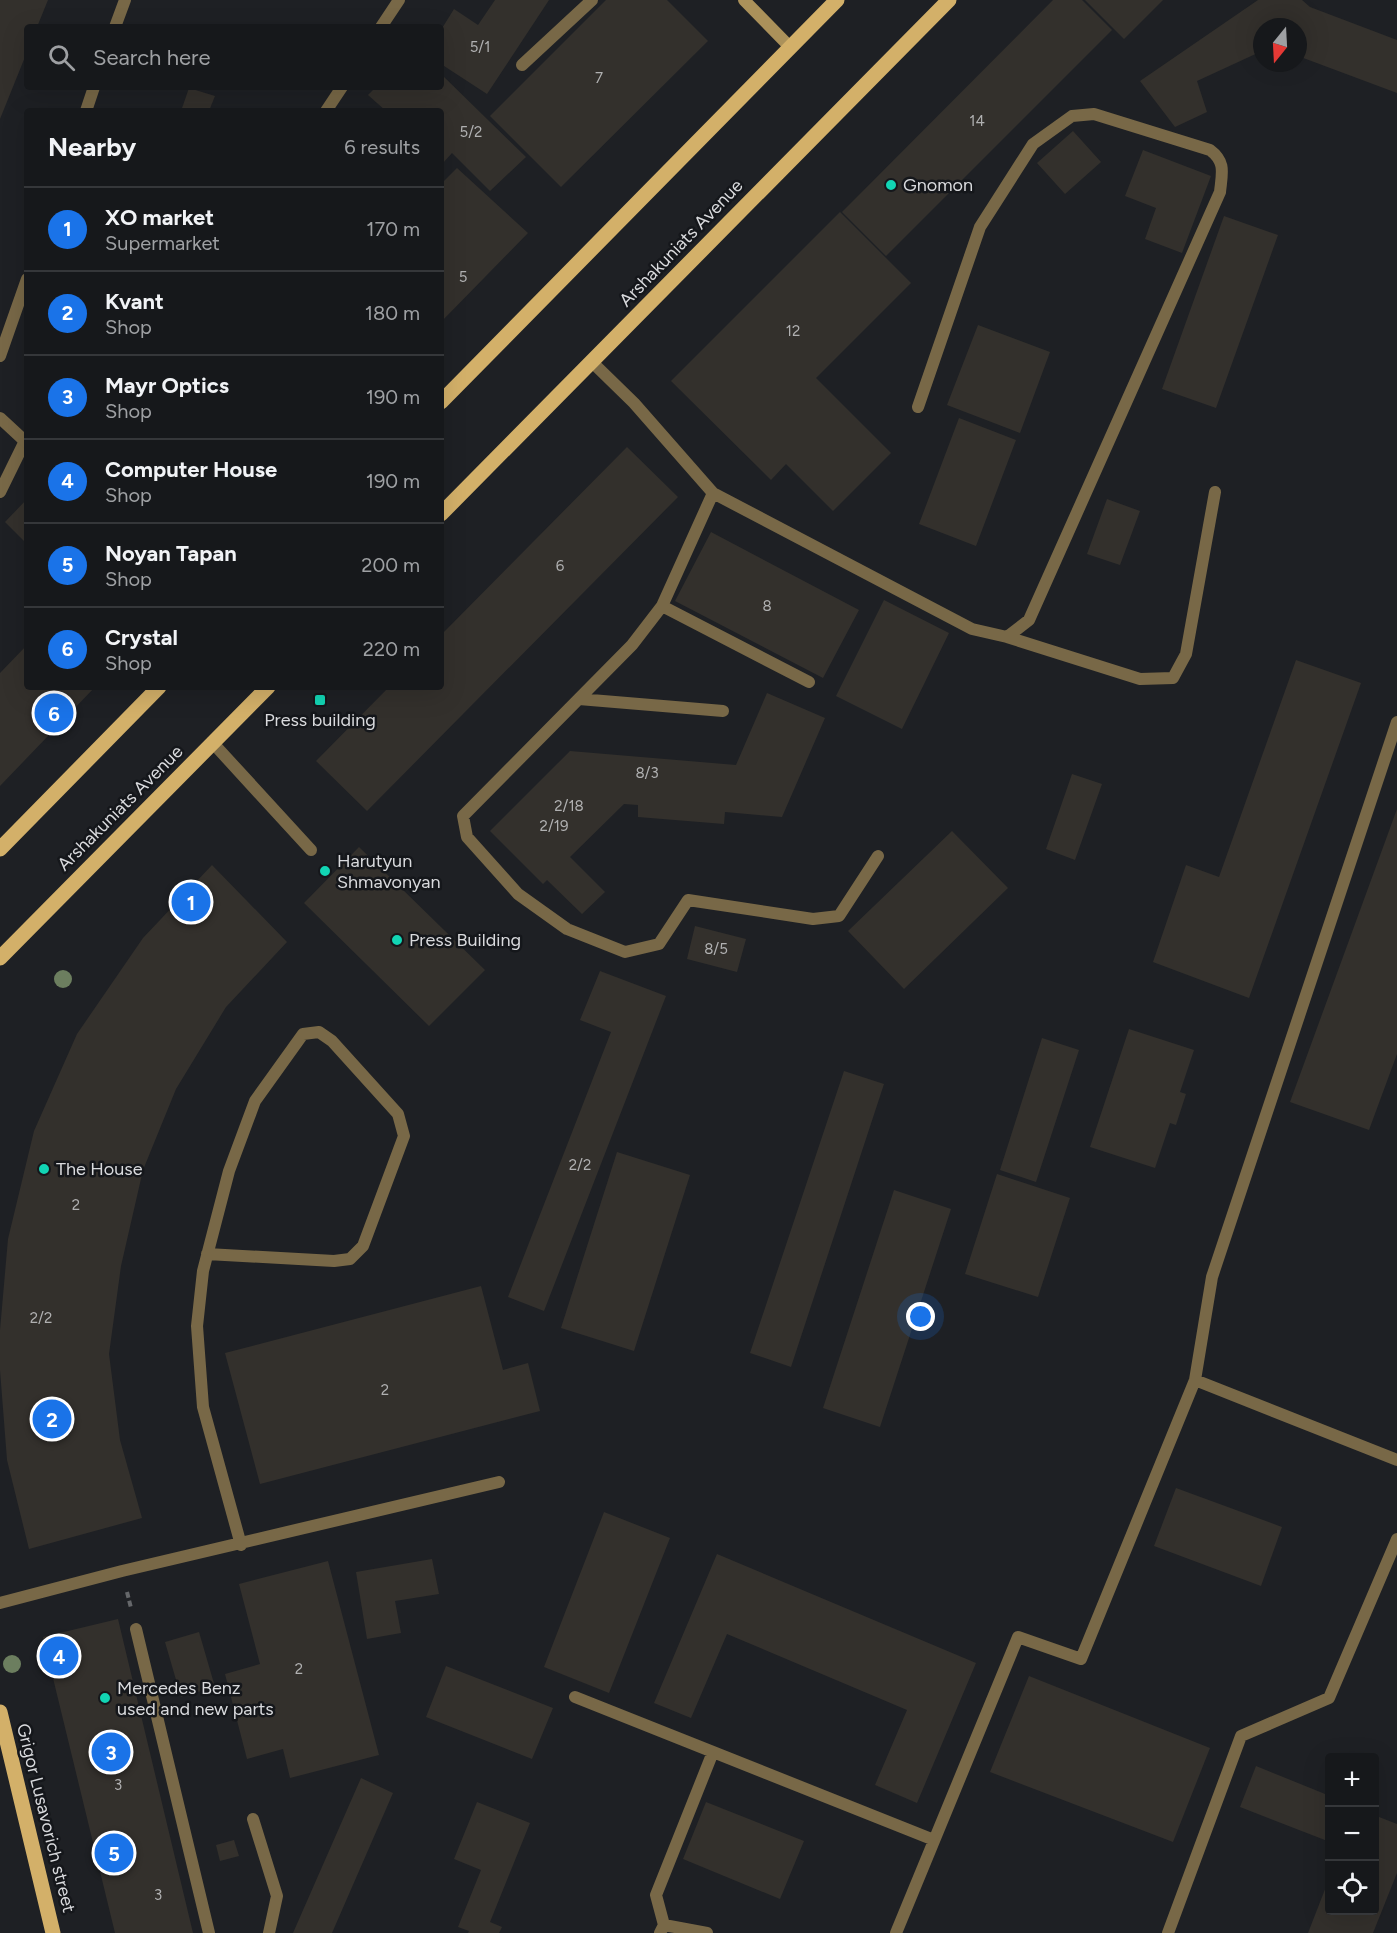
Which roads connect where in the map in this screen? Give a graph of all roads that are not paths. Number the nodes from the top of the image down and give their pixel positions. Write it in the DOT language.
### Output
graph roads {
  1 [pos="124,0"];
  2 [pos="399,0"];
  3 [pos="592,0"];
  4 [pos="744,0"];
  5 [pos="837,0"];
  6 [pos="949,0"];
  7 [pos="116,24"];
  8 [pos="383,24"];
  9 [pos="790,47"];
  10 [pos="522,65"];
  11 [pos="93,90"];
  12 [pos="340,90"];
  13 [pos="87,108"];
  14 [pos="328,108"];
  15 [pos="24,288"];
  16 [pos="0,356"];
  17 [pos="592,362"];
  18 [pos="444,399"];
  19 [pos="918,407"];
  20 [pos="0,418"];
  21 [pos="24,440"];
  22 [pos="24,446"];
  23 [pos="0,492"];
  24 [pos="1215,492"];
  25 [pos="713,493"];
  26 [pos="444,511"];
  27 [pos="662,606"];
  28 [pos="1007,637"];
  29 [pos="808,682"];
  30 [pos="156,690"];
  31 [pos="265,690"];
  32 [pos="579,699"];
  33 [pos="723,711"];
  34 [pos="1397,722"];
  35 [pos="212,742"];
  36 [pos="0,849"];
  37 [pos="311,850"];
  38 [pos="878,856"];
  39 [pos="0,958"];
  40 [pos="207,1254"];
  41 [pos="1195,1380"];
  42 [pos="1397,1460"];
  43 [pos="499,1482"];
  44 [pos="1397,1539"];
  45 [pos="241,1545"];
  46 [pos="0,1603"];
  47 [pos="136,1629"];
  48 [pos="575,1697"];
  49 [pos="0,1712"];
  50 [pos="713,1752"];
  51 [pos="253,1819"];
  52 [pos="934,1840"];
  53 [pos="662,1929"];
  54 [pos="53,1933"];
  55 [pos="208,1933"];
  56 [pos="269,1933"];
  57 [pos="706,1933"];
  58 [pos="896,1933"];
  59 [pos="1168,1933"];
  1 -- 7 [label="street"];
  2 -- 8 [label="street"];
  3 -- 10 [label="street"];
  4 -- 9 [label="street"];
  5 -- 9 [label="main road"];
  6 -- 17 [label="main road, Arshakuniats Avenue"];
  9 -- 18 [label="main road"];
  11 -- 13 [label="street"];
  12 -- 14 [label="street"];
  15 -- 16 [label="street"];
  17 -- 25 [label="street"];
  17 -- 26 [label="main road, Arshakuniats Avenue"];
  19 -- 28 [label="street"];
  20 -- 21 [label="street"];
  22 -- 23 [label="street"];
  24 -- 28 [label="street"];
  25 -- 27 [label="street"];
  25 -- 28 [label="street"];
  27 -- 29 [label="street"];
  27 -- 32 [label="street"];
  30 -- 36 [label="main road"];
  31 -- 35 [label="main road, Arshakuniats Avenue"];
  32 -- 33 [label="street"];
  32 -- 38 [label="street"];
  34 -- 41 [label="street"];
  35 -- 37 [label="street"];
  35 -- 39 [label="main road, Arshakuniats Avenue"];
  40 -- 40 [label="street"];
  40 -- 45 [label="street"];
  41 -- 42 [label="street"];
  41 -- 52 [label="street"];
  43 -- 45 [label="street"];
  44 -- 59 [label="street"];
  45 -- 46 [label="street"];
  47 -- 55 [label="street"];
  48 -- 50 [label="street"];
  49 -- 54 [label="main road, Grigor Lusavorich street"];
  50 -- 52 [label="street"];
  50 -- 53 [label="street"];
  51 -- 56 [label="street"];
  52 -- 58 [label="street"];
  53 -- 57 [label="street"];
}
